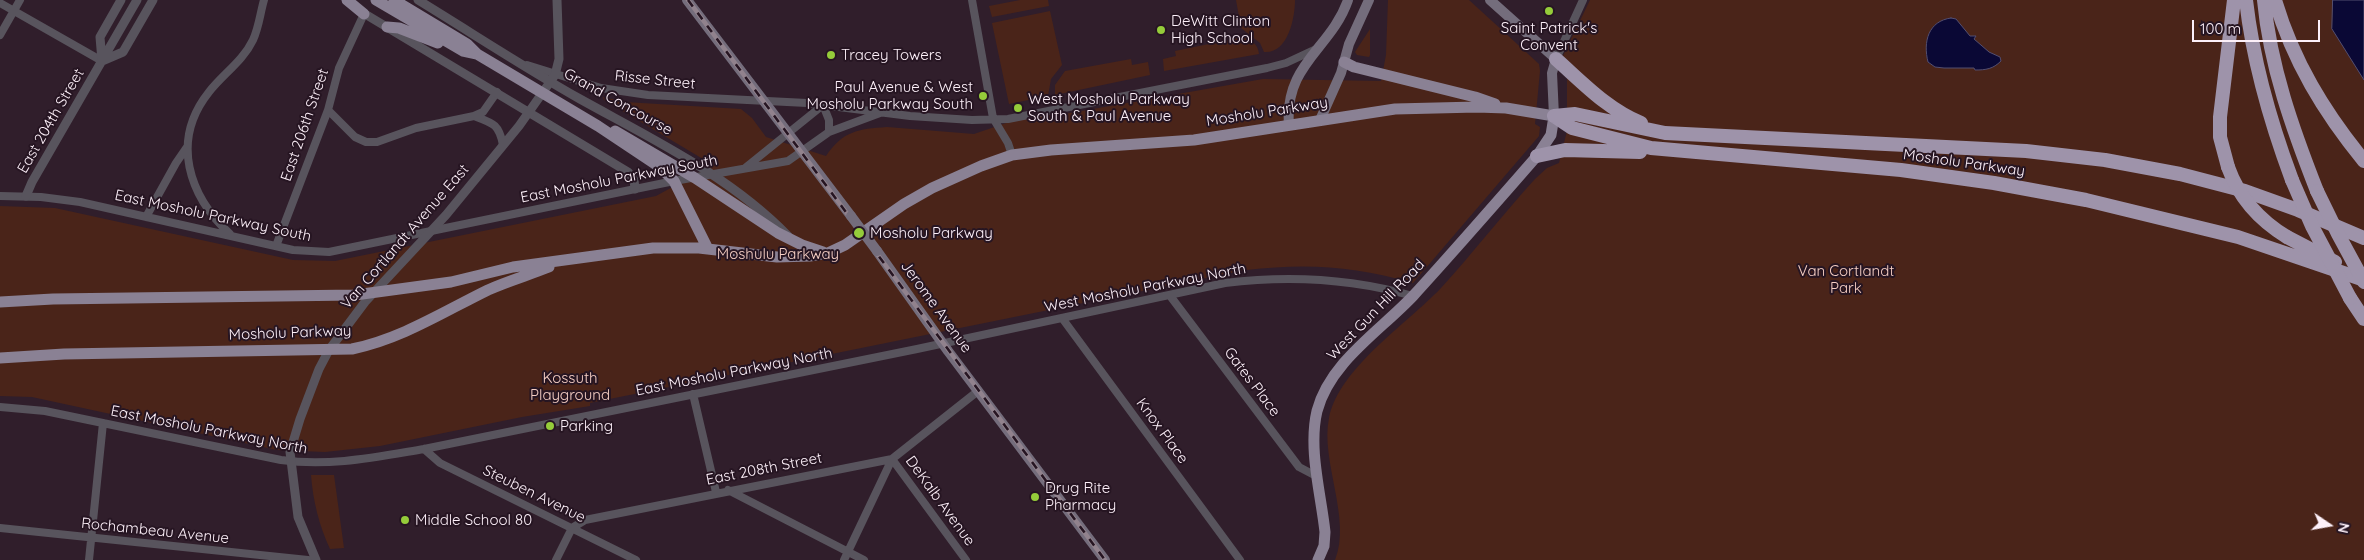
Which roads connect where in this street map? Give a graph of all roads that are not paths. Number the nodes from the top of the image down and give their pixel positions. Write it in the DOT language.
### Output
graph roads {
  1 [pos="20,0"];
  2 [pos="120,0"];
  3 [pos="137,0"];
  4 [pos="153,0"];
  5 [pos="264,0"];
  6 [pos="342,0"];
  7 [pos="347,0"];
  8 [pos="376,0"];
  9 [pos="394,0"];
  10 [pos="418,0"];
  11 [pos="557,0"];
  12 [pos="687,0"];
  13 [pos="972,0"];
  14 [pos="1348,0"];
  15 [pos="1369,0"];
  16 [pos="1490,0"];
  17 [pos="1583,0"];
  18 [pos="2234,0"];
  19 [pos="2246,0"];
  20 [pos="2264,0"];
  21 [pos="2274,0"];
  22 [pos="0,3"];
  23 [pos="14,11"];
  24 [pos="364,14"];
  25 [pos="387,27"];
  26 [pos="0,35"];
  27 [pos="1316,49"];
  28 [pos="463,51"];
  29 [pos="477,54"];
  30 [pos="1556,59"];
  31 [pos="102,61"];
  32 [pos="1344,62"];
  33 [pos="553,78"];
  34 [pos="497,92"];
  35 [pos="542,93"];
  36 [pos="763,102"];
  37 [pos="823,106"];
  38 [pos="1506,108"];
  39 [pos="328,110"];
  40 [pos="528,112"];
  41 [pos="880,113"];
  42 [pos="474,116"];
  43 [pos="1554,116"];
  44 [pos="993,118"];
  45 [pos="1320,120"];
  46 [pos="1289,125"];
  47 [pos="598,126"];
  48 [pos="829,132"];
  49 [pos="1665,133"];
  50 [pos="787,134"];
  51 [pos="503,145"];
  52 [pos="187,147"];
  53 [pos="1664,150"];
  54 [pos="801,152"];
  55 [pos="1012,156"];
  56 [pos="1537,156"];
  57 [pos="2364,161"];
  58 [pos="743,170"];
  59 [pos="713,174"];
  60 [pos="695,178"];
  61 [pos="674,181"];
  62 [pos="635,190"];
  63 [pos="0,196"];
  64 [pos="26,196"];
  65 [pos="146,217"];
  66 [pos="430,232"];
  67 [pos="232,236"];
  68 [pos="2364,238"];
  69 [pos="794,242"];
  70 [pos="276,246"];
  71 [pos="708,249"];
  72 [pos="828,253"];
  73 [pos="563,261"];
  74 [pos="2364,281"];
  75 [pos="371,294"];
  76 [pos="1413,296"];
  77 [pos="1171,297"];
  78 [pos="0,302"];
  79 [pos="1062,318"];
  80 [pos="2364,319"];
  81 [pos="942,343"];
  82 [pos="329,350"];
  83 [pos="0,358"];
  84 [pos="978,391"];
  85 [pos="693,394"];
  86 [pos="0,407"];
  87 [pos="103,424"];
  88 [pos="424,448"];
  89 [pos="892,459"];
  90 [pos="290,462"];
  91 [pos="1318,477"];
  92 [pos="728,490"];
  93 [pos="716,492"];
  94 [pos="0,528"];
  95 [pos="572,528"];
  96 [pos="92,538"];
  97 [pos="848,552"];
  98 [pos="89,560"];
  99 [pos="308,560"];
  100 [pos="316,560"];
  101 [pos="556,560"];
  102 [pos="636,560"];
  103 [pos="844,560"];
  104 [pos="864,560"];
  105 [pos="966,560"];
  106 [pos="1105,560"];
  107 [pos="1240,560"];
  108 [pos="1318,560"];
  1 -- 23 [label="street"];
  2 -- 31 [label="street, East 204th Street"];
  3 -- 31 [label="street, East 204th Street"];
  4 -- 31 [label="street, East 204th Street"];
  5 -- 52 [label="street"];
  6 -- 24 [label="street"];
  7 -- 24 [label="main road"];
  8 -- 28 [label="main road, Grand Concourse"];
  9 -- 29 [label="main road, Grand Concourse"];
  10 -- 33 [label="street, Grand Concourse"];
  11 -- 33 [label="street, Van Cortlandt Avenue East"];
  12 -- 36 [label="main road, Jerome Avenue"];
  13 -- 44 [label="street"];
  14 -- 27 [label="main road"];
  15 -- 32 [label="main road"];
  16 -- 30 [label="main road"];
  17 -- 30 [label="street"];
  18 -- 74 [label="highway, bridge"];
  19 -- 80 [label="highway, bridge"];
  20 -- 74 [label="highway, bridge"];
  21 -- 57 [label="highway"];
  22 -- 23 [label="street"];
  23 -- 26 [label="street"];
  23 -- 31 [label="street"];
  24 -- 25 [label="street"];
  24 -- 39 [label="street, East 206th Street"];
  25 -- 28 [label="main road"];
  25 -- 34 [label="street"];
  27 -- 44 [label="street, Risse Street"];
  27 -- 46 [label="main road"];
  28 -- 29 [label="main road, Grand Concourse"];
  29 -- 35 [label="main road, Grand Concourse"];
  30 -- 43 [label="main road"];
  30 -- 49 [label="highway"];
  31 -- 64 [label="street, East 204th Street"];
  32 -- 38 [label="main road"];
  32 -- 45 [label="main road"];
  33 -- 35 [label="street, Van Cortlandt Avenue East"];
  33 -- 36 [label="street, Risse Street"];
  33 -- 59 [label="street, Grand Concourse"];
  34 -- 40 [label="street"];
  34 -- 42 [label="street"];
  35 -- 40 [label="street, Van Cortlandt Avenue East"];
  35 -- 47 [label="main road, Grand Concourse"];
  36 -- 37 [label="street, Risse Street"];
  36 -- 50 [label="main road, Jerome Avenue"];
  37 -- 41 [label="street, Risse Street"];
  37 -- 48 [label="street"];
  37 -- 50 [label="street"];
  38 -- 43 [label="main road, Mosholu Parkway"];
  38 -- 45 [label="main road, Mosholu Parkway"];
  39 -- 42 [label="street"];
  39 -- 70 [label="street, East 206th Street"];
  40 -- 51 [label="street, Van Cortlandt Avenue East"];
  40 -- 62 [label="street"];
  41 -- 44 [label="street, Risse Street"];
  41 -- 48 [label="street, East Mosholu Parkway South"];
  42 -- 51 [label="street"];
  43 -- 49 [label="highway, Mosholu Parkway"];
  43 -- 53 [label="highway, Mosholu Parkway"];
  43 -- 56 [label="main road, West Gun Hill Road"];
  44 -- 55 [label="street"];
  45 -- 46 [label="main road, Mosholu Parkway"];
  46 -- 55 [label="main road, Mosholu Parkway"];
  47 -- 60 [label="main road, Grand Concourse"];
  47 -- 61 [label="main road, Grand Concourse"];
  48 -- 54 [label="street, East Mosholu Parkway South"];
  49 -- 68 [label="highway, Mosholu Parkway"];
  50 -- 54 [label="main road, Jerome Avenue"];
  50 -- 58 [label="street"];
  51 -- 66 [label="street, Van Cortlandt Avenue East"];
  52 -- 65 [label="street"];
  52 -- 67 [label="street"];
  53 -- 56 [label="highway"];
  53 -- 74 [label="highway, Mosholu Parkway"];
  54 -- 58 [label="street, East Mosholu Parkway South"];
  54 -- 81 [label="main road, Jerome Avenue, bridge"];
  55 -- 72 [label="main road, Mosholu Parkway"];
  56 -- 76 [label="main road, West Gun Hill Road"];
  58 -- 59 [label="street, East Mosholu Parkway South"];
  59 -- 60 [label="street, East Mosholu Parkway South"];
  59 -- 69 [label="street, Grand Concourse"];
  60 -- 61 [label="street, East Mosholu Parkway South"];
  60 -- 69 [label="main road, Grand Concourse"];
  61 -- 62 [label="street, East Mosholu Parkway South"];
  61 -- 71 [label="main road, Grand Concourse"];
  62 -- 66 [label="street, East Mosholu Parkway South"];
  63 -- 64 [label="street, East Mosholu Parkway South"];
  64 -- 65 [label="street, East Mosholu Parkway South"];
  65 -- 67 [label="street, East Mosholu Parkway South"];
  66 -- 70 [label="street, East Mosholu Parkway South"];
  66 -- 75 [label="street, Van Cortlandt Avenue East"];
  67 -- 70 [label="street, East Mosholu Parkway South"];
  69 -- 72 [label="main road, Grand Concourse"];
  71 -- 72 [label="main road, Mosholu Parkway"];
  71 -- 73 [label="main road, Mosholu Parkway"];
  73 -- 75 [label="main road, Mosholu Parkway"];
  73 -- 82 [label="main road, Mosholu Parkway"];
  75 -- 78 [label="main road, Mosholu Parkway"];
  75 -- 82 [label="street, Van Cortlandt Avenue East"];
  76 -- 77 [label="street, West Mosholu Parkway North"];
  76 -- 91 [label="main road, West Gun Hill Road"];
  77 -- 79 [label="street, West Mosholu Parkway North"];
  77 -- 91 [label="street, Gates Place"];
  79 -- 81 [label="street, West Mosholu Parkway North"];
  79 -- 107 [label="street, Knox Place"];
  81 -- 84 [label="main road, Jerome Avenue"];
  81 -- 85 [label="street, East Mosholu Parkway North"];
  82 -- 83 [label="main road, Mosholu Parkway"];
  82 -- 90 [label="street, Van Cortlandt Avenue East"];
  84 -- 89 [label="street, East 208th Street"];
  84 -- 106 [label="main road, Jerome Avenue"];
  85 -- 88 [label="street, East Mosholu Parkway North"];
  85 -- 93 [label="street"];
  86 -- 87 [label="street, East Mosholu Parkway North"];
  87 -- 90 [label="street, East Mosholu Parkway North"];
  87 -- 96 [label="street"];
  88 -- 90 [label="street, East Mosholu Parkway North"];
  88 -- 95 [label="street, Steuben Avenue"];
  89 -- 92 [label="street, East 208th Street"];
  89 -- 97 [label="street"];
  89 -- 105 [label="street, DeKalb Avenue"];
  90 -- 100 [label="street, Van Cortlandt Avenue East"];
  91 -- 108 [label="main road, West Gun Hill Road"];
  92 -- 93 [label="street, East 208th Street"];
  92 -- 97 [label="street"];
  93 -- 95 [label="street, East 208th Street"];
  94 -- 96 [label="street, Rochambeau Avenue"];
  95 -- 101 [label="street"];
  95 -- 102 [label="street, Steuben Avenue"];
  96 -- 98 [label="street"];
  96 -- 99 [label="street, Rochambeau Avenue"];
  97 -- 103 [label="street"];
  97 -- 104 [label="street"];
}
